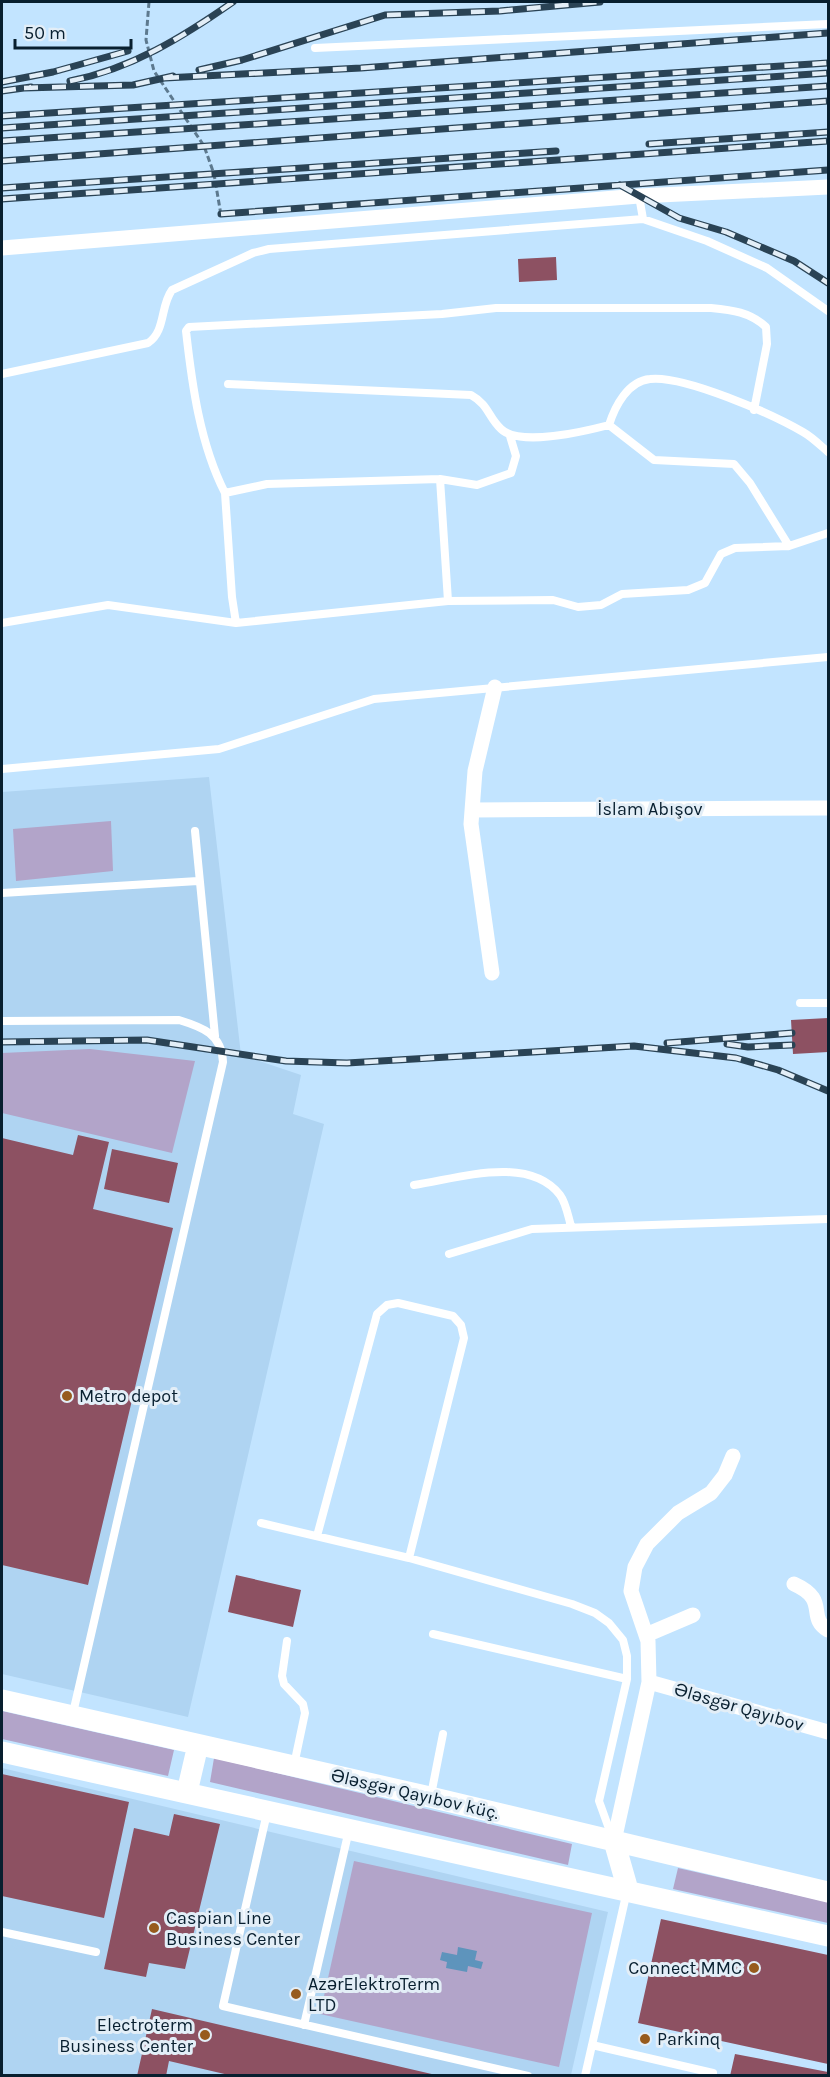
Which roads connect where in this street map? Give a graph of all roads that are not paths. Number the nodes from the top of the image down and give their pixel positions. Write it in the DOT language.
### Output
graph roads {
  1 [pos="828,24"];
  2 [pos="315,48"];
  3 [pos="828,187"];
  4 [pos="639,196"];
  5 [pos="643,219"];
  6 [pos="2,248"];
  7 [pos="828,311"];
  8 [pos="2,374"];
  9 [pos="228,384"];
  10 [pos="754,410"];
  11 [pos="609,425"];
  12 [pos="510,436"];
  13 [pos="828,452"];
  14 [pos="440,479"];
  15 [pos="225,493"];
  16 [pos="828,533"];
  17 [pos="789,546"];
  18 [pos="448,601"];
  19 [pos="236,622"];
  20 [pos="2,623"];
  21 [pos="828,657"];
  22 [pos="495,687"];
  23 [pos="2,769"];
  24 [pos="828,808"];
  25 [pos="472,810"];
  26 [pos="195,831"];
  27 [pos="198,881"];
  28 [pos="2,893"];
  29 [pos="492,973"];
  30 [pos="800,1003"];
  31 [pos="828,1003"];
  32 [pos="2,1021"];
  33 [pos="215,1036"];
  34 [pos="414,1185"];
  35 [pos="828,1220"];
  36 [pos="571,1226"];
  37 [pos="449,1254"];
  38 [pos="733,1456"];
  39 [pos="261,1523"];
  40 [pos="317,1536"];
  41 [pos="409,1558"];
  42 [pos="794,1584"];
  43 [pos="693,1615"];
  44 [pos="828,1630"];
  45 [pos="433,1634"];
  46 [pos="646,1635"];
  47 [pos="287,1641"];
  48 [pos="627,1679"];
  49 [pos="649,1682"];
  50 [pos="2,1700"];
  51 [pos="73,1716"];
  52 [pos="828,1732"];
  53 [pos="443,1734"];
  54 [pos="198,1745"];
  55 [pos="2,1752"];
  56 [pos="294,1766"];
  57 [pos="187,1792"];
  58 [pos="430,1797"];
  59 [pos="268,1810"];
  60 [pos="349,1829"];
  61 [pos="614,1841"];
  62 [pos="628,1890"];
  63 [pos="828,1892"];
  64 [pos="2,1932"];
  65 [pos="828,1936"];
  66 [pos="96,1952"];
  67 [pos="304,2025"];
  68 [pos="592,2044"];
  69 [pos="713,2073"];
  70 [pos="528,2076"];
  71 [pos="585,2076"];
  1 -- 2 [label="lane"];
  3 -- 4 [label="street"];
  4 -- 5 [label="lane"];
  4 -- 6 [label="street"];
  5 -- 7 [label="lane"];
  5 -- 8 [label="lane"];
  9 -- 12 [label="lane"];
  10 -- 11 [label="lane"];
  10 -- 13 [label="lane"];
  10 -- 15 [label="lane"];
  11 -- 12 [label="lane"];
  11 -- 17 [label="lane"];
  12 -- 14 [label="lane"];
  14 -- 15 [label="lane"];
  14 -- 18 [label="lane"];
  15 -- 19 [label="lane"];
  16 -- 17 [label="lane"];
  17 -- 18 [label="lane"];
  18 -- 19 [label="lane"];
  19 -- 20 [label="lane"];
  21 -- 22 [label="lane"];
  22 -- 23 [label="lane"];
  22 -- 25 [label="street"];
  24 -- 25 [label="street, İslam Abışov"];
  25 -- 29 [label="street"];
  26 -- 27 [label="lane"];
  27 -- 28 [label="lane"];
  27 -- 33 [label="lane"];
  30 -- 31 [label="lane"];
  32 -- 33 [label="lane"];
  33 -- 51 [label="lane"];
  34 -- 36 [label="lane"];
  35 -- 36 [label="lane"];
  36 -- 37 [label="lane"];
  38 -- 46 [label="street, Ələsgər Qayıbov"];
  39 -- 40 [label="lane"];
  40 -- 41 [label="lane"];
  40 -- 41 [label="lane"];
  41 -- 48 [label="lane"];
  42 -- 44 [label="street"];
  43 -- 46 [label="street"];
  45 -- 48 [label="lane"];
  46 -- 49 [label="street, Ələsgər Qayıbov"];
  47 -- 56 [label="lane"];
  48 -- 61 [label="lane"];
  49 -- 52 [label="street, Ələsgər Qayıbov"];
  49 -- 61 [label="street, Ələsgər Qayıbov"];
  50 -- 51 [label="main road, Ələsgər Qayıbov küç."];
  51 -- 54 [label="main road, Ələsgər Qayıbov küç."];
  53 -- 58 [label="lane"];
  54 -- 56 [label="main road, Ələsgər Qayıbov küç."];
  54 -- 57 [label="main road"];
  55 -- 57 [label="main road"];
  56 -- 58 [label="main road, Ələsgər Qayıbov küç."];
  57 -- 59 [label="main road"];
  58 -- 61 [label="main road, Ələsgər Qayıbov küç."];
  59 -- 60 [label="main road"];
  59 -- 67 [label="lane"];
  60 -- 62 [label="main road"];
  60 -- 67 [label="lane"];
  61 -- 62 [label="main road"];
  61 -- 63 [label="main road, Ələsgər Qayıbov küç."];
  62 -- 65 [label="main road"];
  62 -- 68 [label="lane"];
  64 -- 66 [label="lane"];
  67 -- 70 [label="lane"];
  68 -- 69 [label="lane"];
  68 -- 71 [label="lane"];
}
